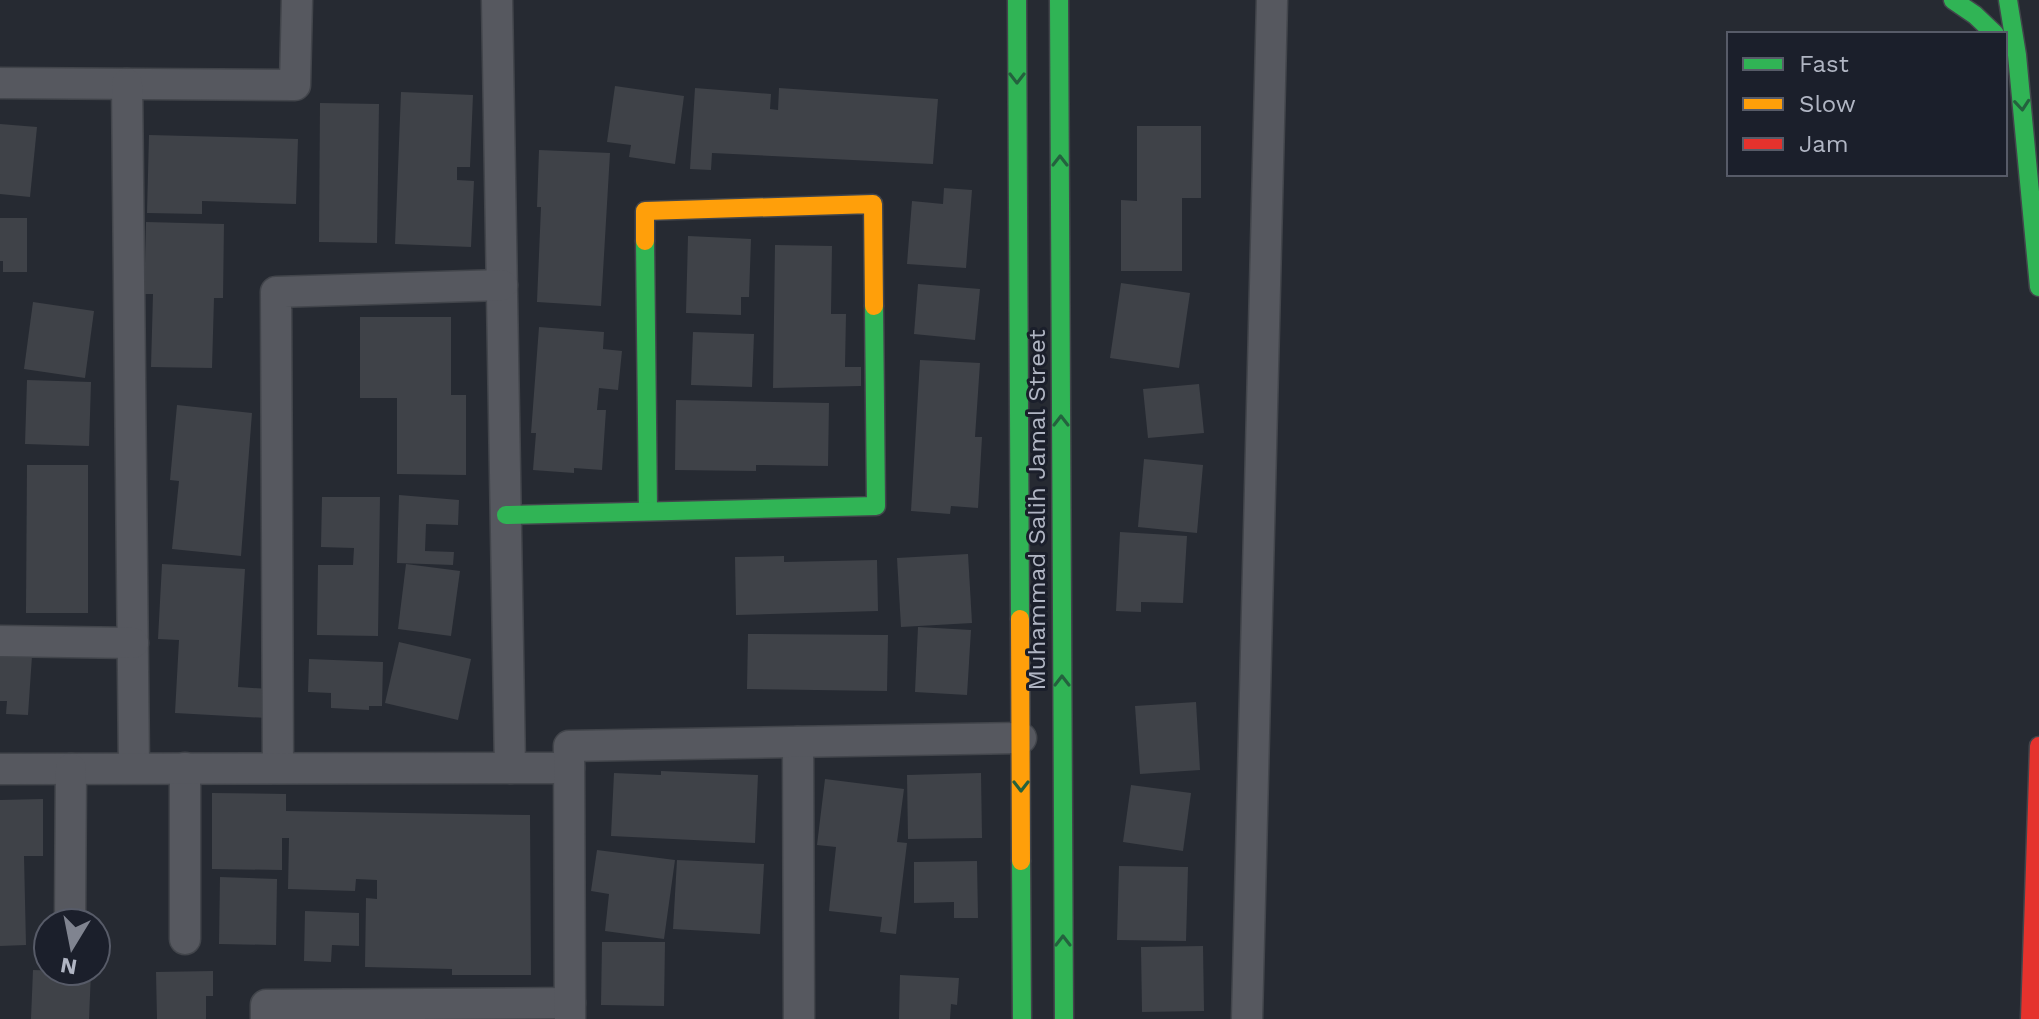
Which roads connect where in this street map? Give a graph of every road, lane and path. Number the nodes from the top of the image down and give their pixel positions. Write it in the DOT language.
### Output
graph roads {
  1 [pos="297,0"];
  2 [pos="497,0"];
  3 [pos="1017,0"];
  4 [pos="1059,0"];
  5 [pos="1272,0"];
  6 [pos="1953,0"];
  7 [pos="2008,0"];
  8 [pos="1993,32"];
  9 [pos="2011,49"];
  10 [pos="0,83"];
  11 [pos="127,84"];
  12 [pos="502,285"];
  13 [pos="2039,287"];
  14 [pos="648,511"];
  15 [pos="506,515"];
  16 [pos="0,641"];
  17 [pos="133,643"];
  18 [pos="1021,738"];
  19 [pos="798,742"];
  20 [pos="2039,746"];
  21 [pos="134,768"];
  22 [pos="185,768"];
  23 [pos="278,768"];
  24 [pos="510,768"];
  25 [pos="569,768"];
  26 [pos="0,769"];
  27 [pos="71,769"];
  28 [pos="70,907"];
  29 [pos="185,939"];
  30 [pos="570,1011"];
  31 [pos="266,1019"];
  32 [pos="799,1019"];
  33 [pos="1022,1019"];
  34 [pos="1064,1019"];
  35 [pos="1247,1019"];
  36 [pos="2030,1019"];
  1 -- 11 [label="street"];
  2 -- 12 [label="street"];
  3 -- 18 [label="street, Muhammad Salih Jamal Street, one-way"];
  34 -- 4 [label="street, Muhammad Salih Jamal Street, one-way"];
  5 -- 35 [label="street"];
  6 -- 8 [label="street"];
  7 -- 9 [label="street"];
  9 -- 13 [label="street, one-way"];
  10 -- 11 [label="street"];
  11 -- 17 [label="street"];
  12 -- 15 [label="street"];
  12 -- 23 [label="street"];
  14 -- 14 [label="street"];
  14 -- 15 [label="street"];
  15 -- 24 [label="street"];
  16 -- 17 [label="street"];
  17 -- 21 [label="street"];
  18 -- 19 [label="street"];
  18 -- 33 [label="street, Muhammad Salih Jamal Street, one-way"];
  19 -- 25 [label="street"];
  19 -- 32 [label="street"];
  20 -- 36 [label="street"];
  21 -- 22 [label="street"];
  21 -- 27 [label="street"];
  22 -- 23 [label="street"];
  22 -- 29 [label="street"];
  23 -- 24 [label="street"];
  24 -- 25 [label="street"];
  25 -- 30 [label="street"];
  26 -- 27 [label="street"];
  27 -- 28 [label="street"];
  30 -- 31 [label="street"];
}
